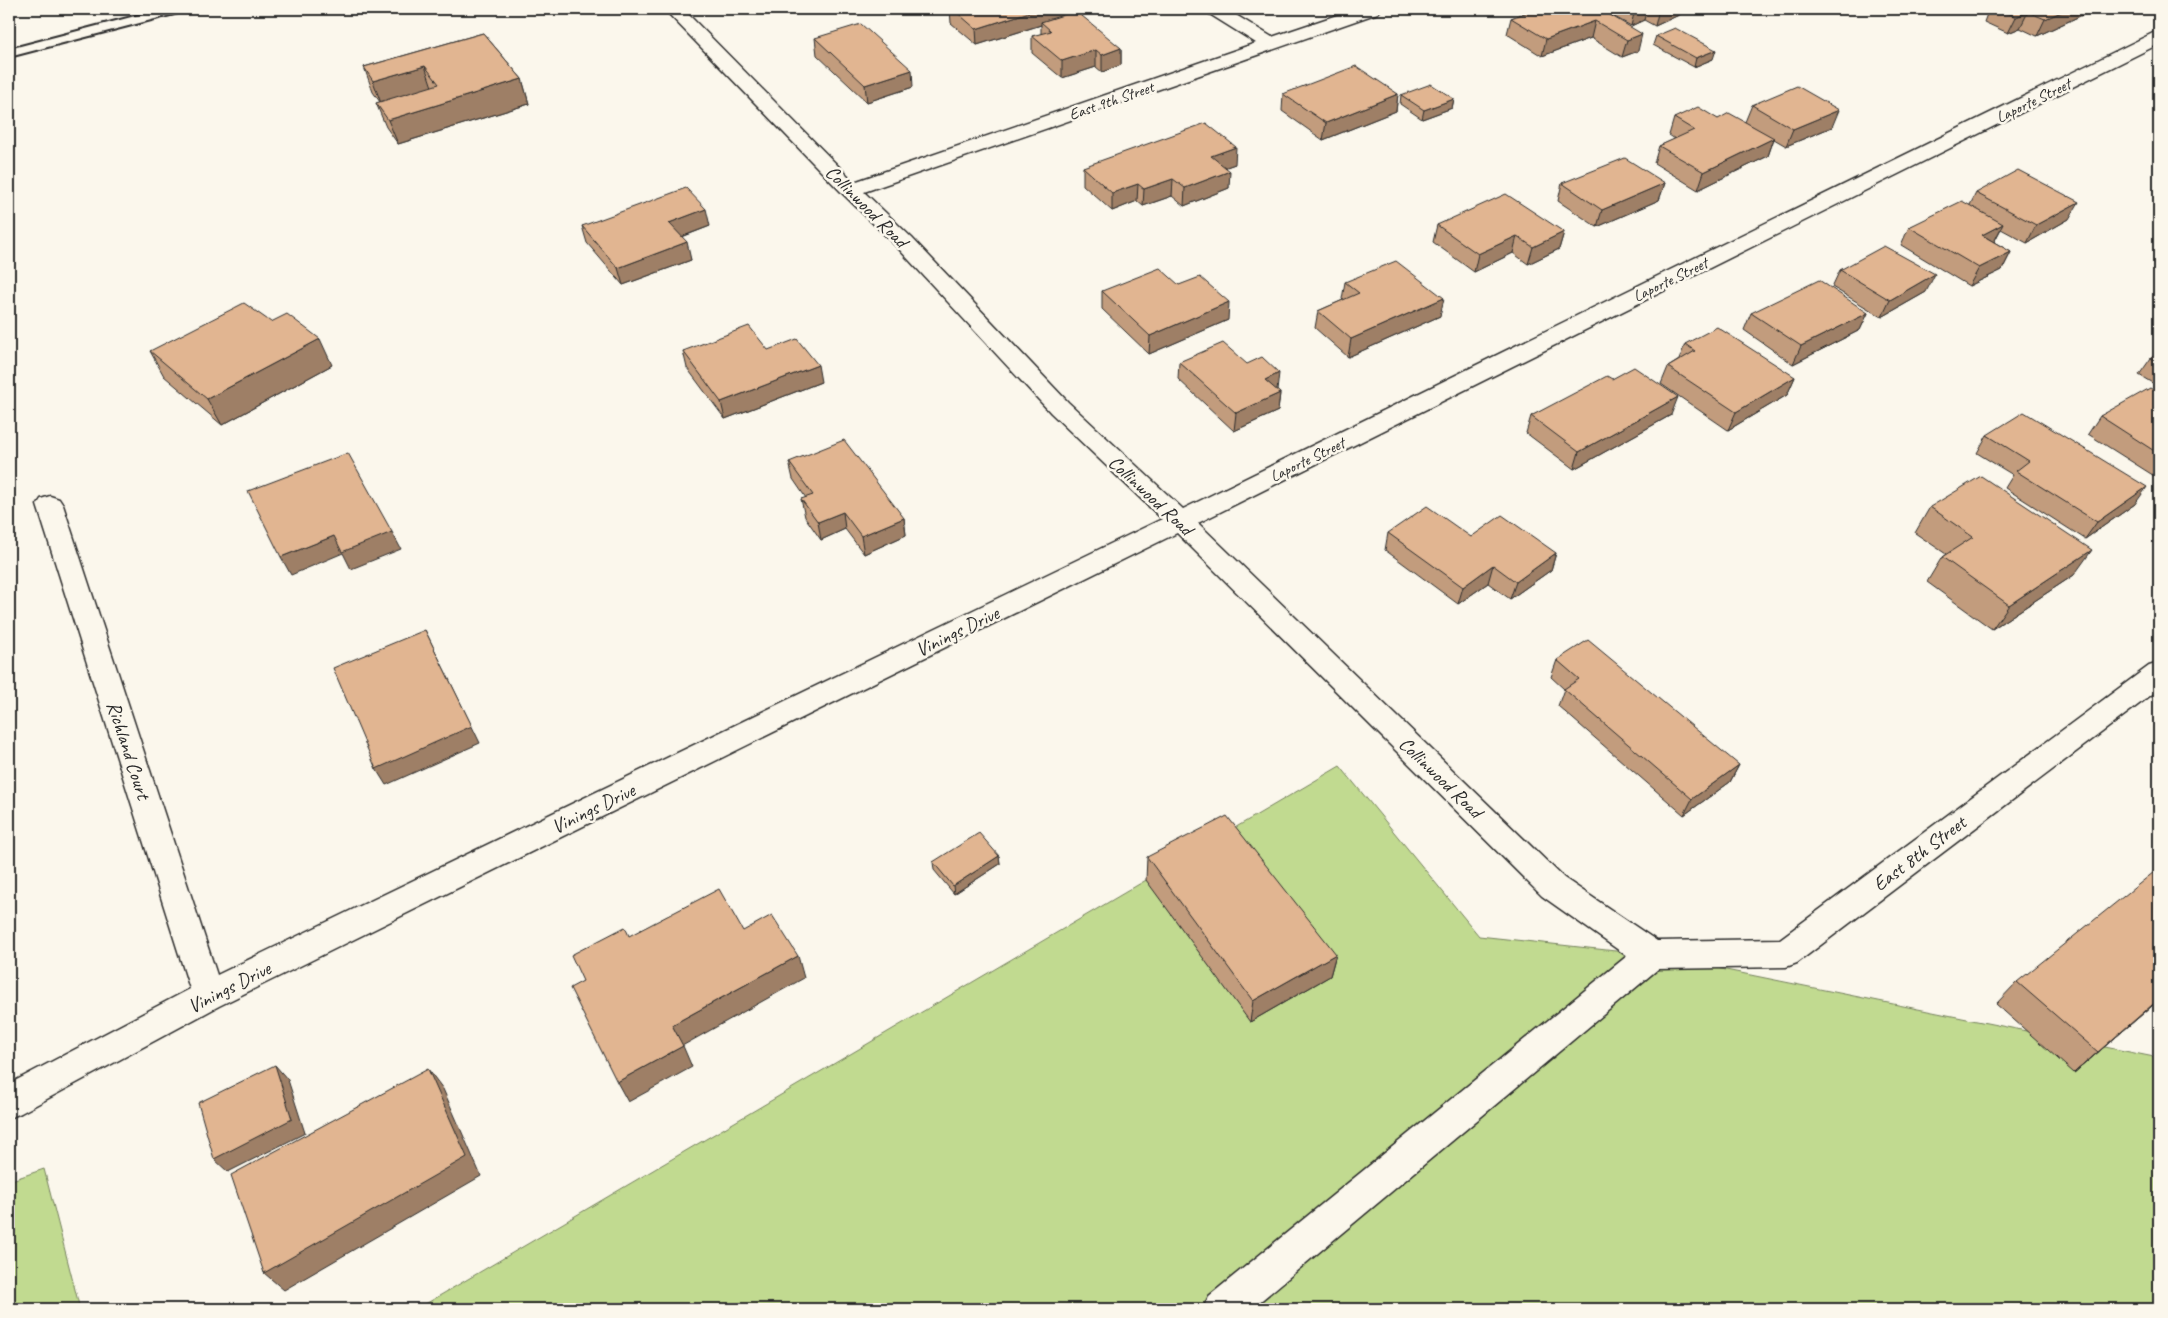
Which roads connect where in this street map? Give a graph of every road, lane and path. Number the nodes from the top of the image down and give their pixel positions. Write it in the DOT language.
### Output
graph roads {
  1 [pos="177,9"];
  2 [pos="673,9"];
  3 [pos="1214,9"];
  4 [pos="1372,9"];
  5 [pos="2159,37"];
  6 [pos="1270,44"];
  7 [pos="9,53"];
  8 [pos="850,190"];
  9 [pos="50,505"];
  10 [pos="1180,521"];
  11 [pos="2159,674"];
  12 [pos="1652,954"];
  13 [pos="208,996"];
  14 [pos="9,1102"];
  15 [pos="1222,1309"];
  1 -- 7 [label="lane"];
  2 -- 8 [label="street, Collinwood Road"];
  3 -- 6 [label="street"];
  4 -- 6 [label="street, East 9th Street"];
  5 -- 10 [label="street, Laporte Street"];
  6 -- 8 [label="street, East 9th Street"];
  8 -- 10 [label="street, Collinwood Road"];
  9 -- 13 [label="street, Richland Court"];
  10 -- 12 [label="street, Collinwood Road"];
  10 -- 13 [label="street, Vinings Drive"];
  11 -- 12 [label="street, East 8th Street"];
  12 -- 15 [label="street"];
  13 -- 14 [label="street, Vinings Drive"];
}
